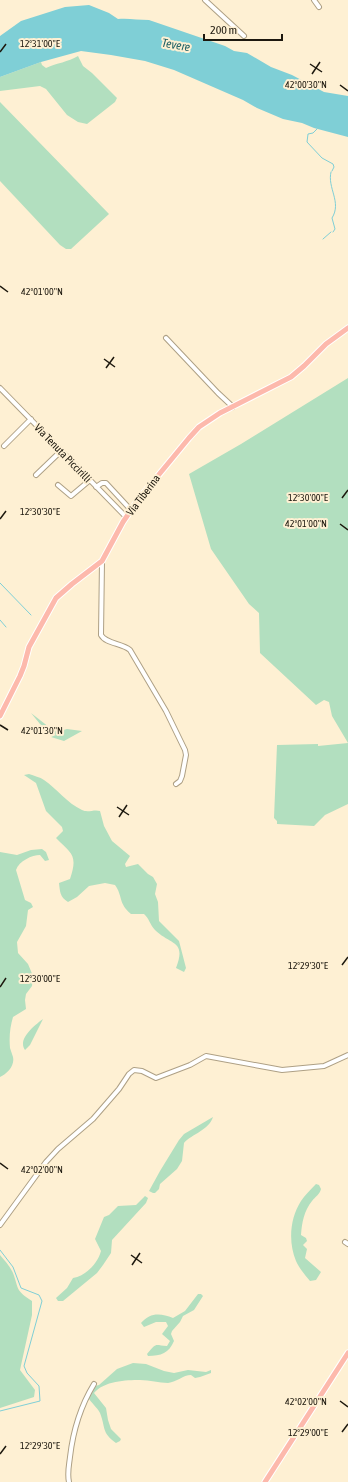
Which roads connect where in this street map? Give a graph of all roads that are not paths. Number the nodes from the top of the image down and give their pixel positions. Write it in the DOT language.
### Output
graph roads {
  1 [pos="206,0"];
  2 [pos="314,0"];
  3 [pos="319,7"];
  4 [pos="244,36"];
  5 [pos="348,328"];
  6 [pos="166,338"];
  7 [pos="0,388"];
  8 [pos="233,407"];
  9 [pos="30,419"];
  10 [pos="4,446"];
  11 [pos="61,451"];
  12 [pos="36,475"];
  13 [pos="90,480"];
  14 [pos="58,485"];
  15 [pos="96,487"];
  16 [pos="131,510"];
  17 [pos="126,517"];
  18 [pos="102,560"];
  19 [pos="0,716"];
  20 [pos="176,784"];
  21 [pos="348,1055"];
  22 [pos="0,1225"];
  23 [pos="348,1353"];
  24 [pos="94,1384"];
  25 [pos="69,1482"];
  26 [pos="266,1482"];
  1 -- 4 [label="street"];
  2 -- 3 [label="street"];
  5 -- 8 [label="main road, Via Tiberina"];
  6 -- 8 [label="street"];
  7 -- 9 [label="street, Via Tenuta Piccirilli"];
  8 -- 16 [label="main road, Via Tiberina"];
  9 -- 10 [label="street"];
  9 -- 11 [label="street, Via Tenuta Piccirilli"];
  11 -- 12 [label="street"];
  11 -- 13 [label="street, Via Tenuta Piccirilli"];
  13 -- 14 [label="street"];
  13 -- 15 [label="street, Via Tenuta Piccirilli"];
  15 -- 16 [label="street"];
  15 -- 17 [label="street, Via Tenuta Piccirilli"];
  16 -- 17 [label="main road, Via Tiberina"];
  17 -- 18 [label="main road, Via Tiberina"];
  18 -- 19 [label="main road, Via Tiberina"];
  18 -- 20 [label="street"];
  21 -- 22 [label="street"];
  23 -- 26 [label="main road"];
  24 -- 25 [label="street"];
}
